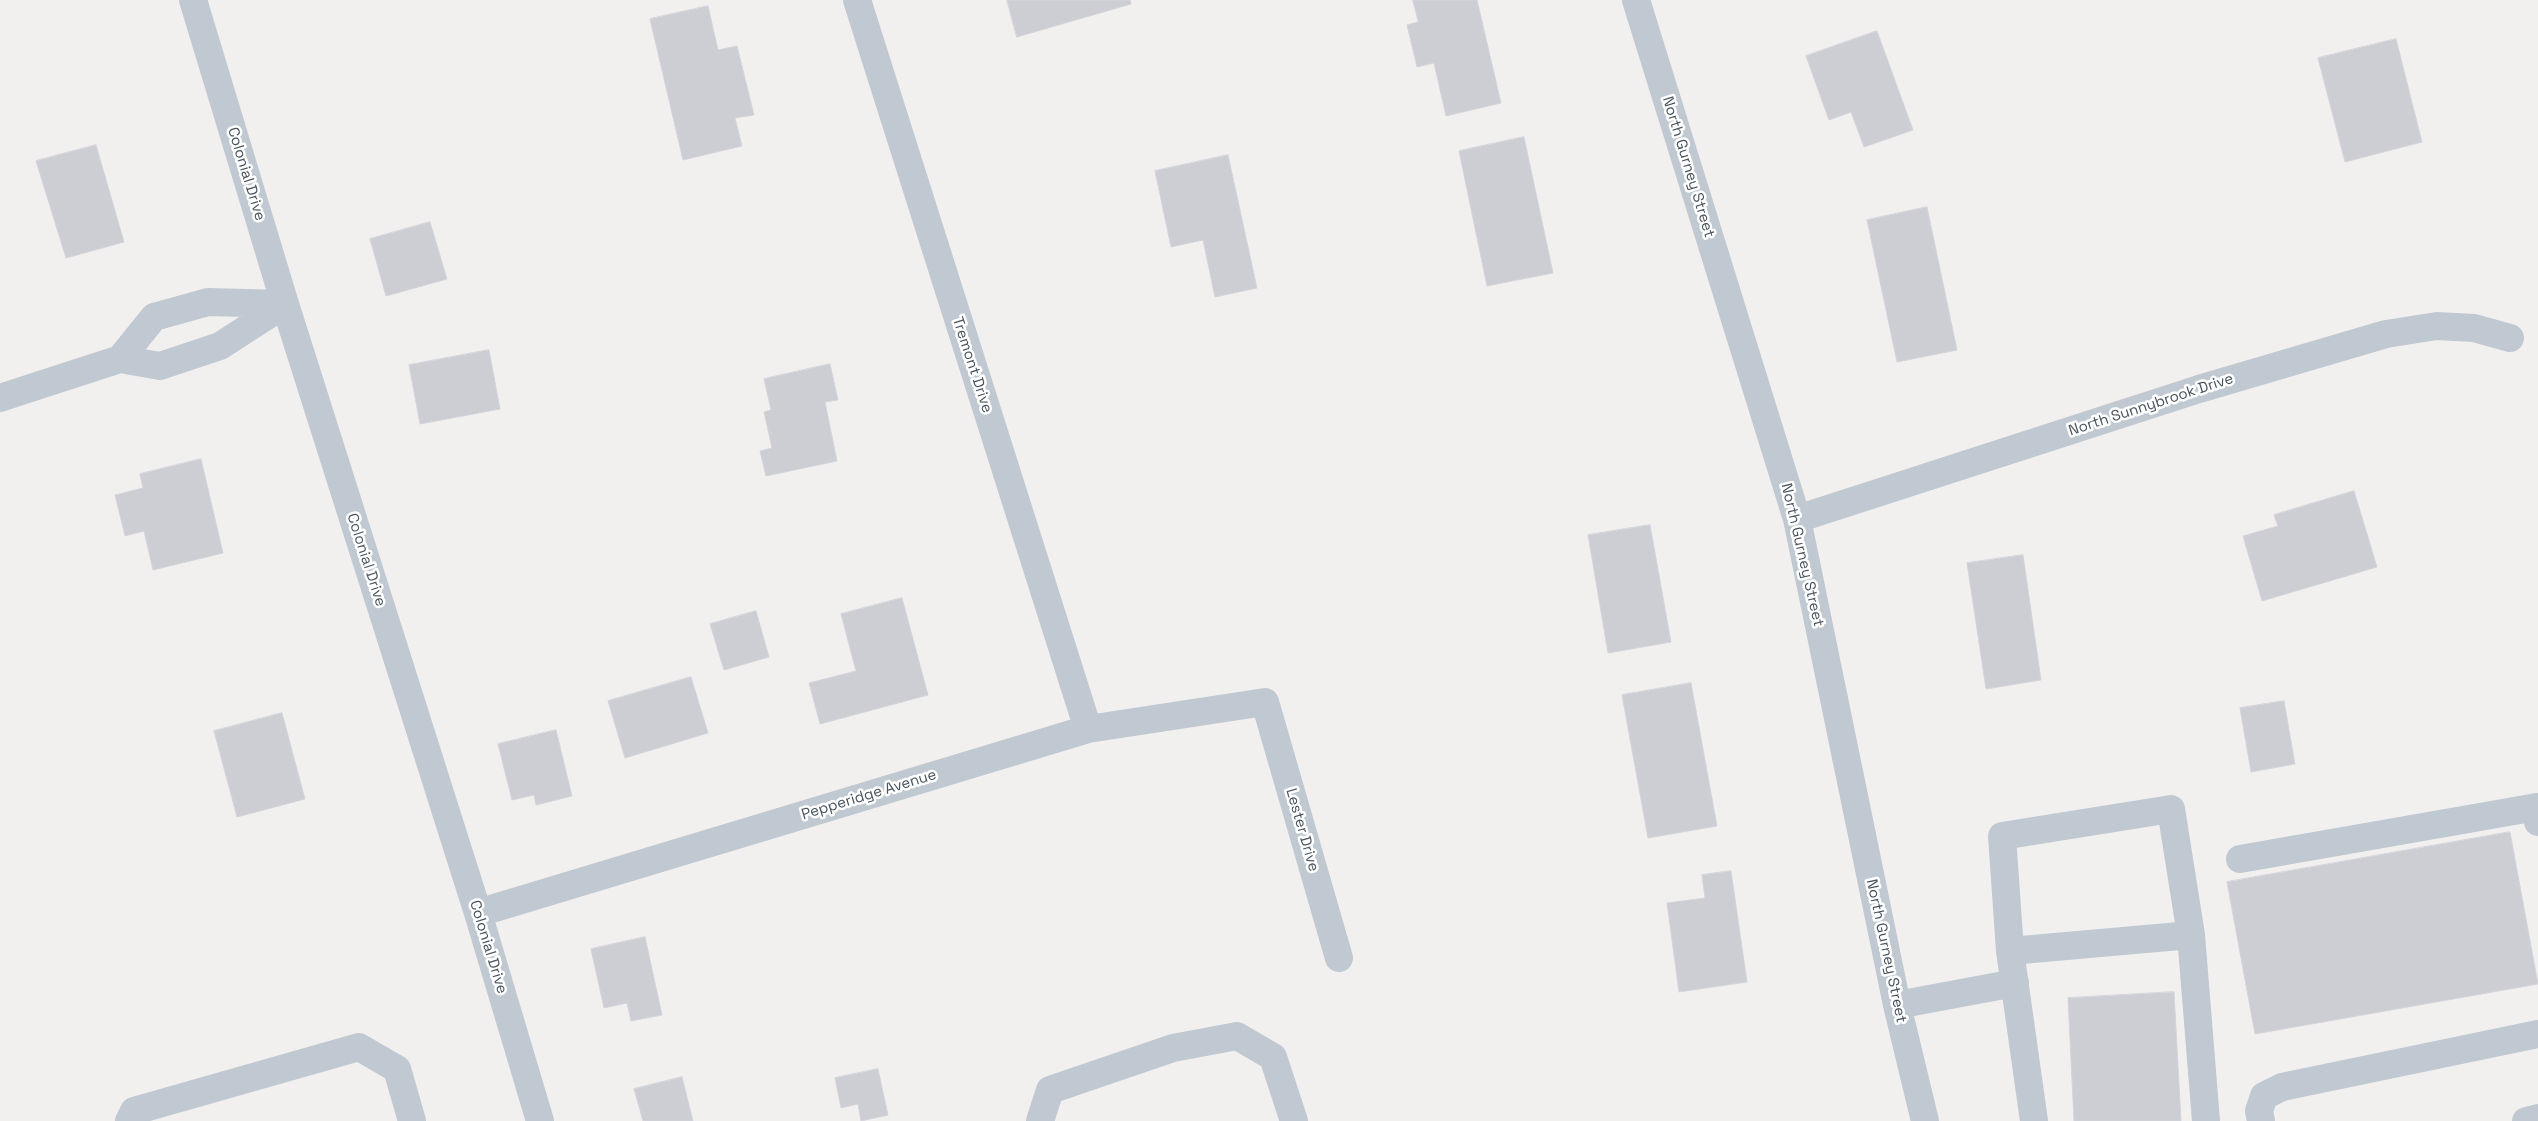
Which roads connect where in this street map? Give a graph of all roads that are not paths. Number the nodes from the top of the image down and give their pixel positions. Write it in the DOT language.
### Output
graph roads {
  1 [pos="193,0"];
  2 [pos="858,0"];
  3 [pos="1636,0"];
  4 [pos="285,304"];
  5 [pos="2510,338"];
  6 [pos="120,358"];
  7 [pos="0,398"];
  8 [pos="1797,520"];
  9 [pos="1265,702"];
  10 [pos="1088,729"];
  11 [pos="2538,822"];
  12 [pos="2240,859"];
  13 [pos="478,913"];
  14 [pos="2191,936"];
  15 [pos="2010,951"];
  16 [pos="1339,958"];
  17 [pos="2014,983"];
  18 [pos="1897,1005"];
  19 [pos="2538,1034"];
  20 [pos="2538,1118"];
  21 [pos="129,1121"];
  22 [pos="412,1121"];
  23 [pos="540,1121"];
  24 [pos="1040,1121"];
  25 [pos="1294,1121"];
  26 [pos="1925,1121"];
  27 [pos="2034,1121"];
  28 [pos="2206,1121"];
  29 [pos="2260,1121"];
  30 [pos="2526,1121"];
  1 -- 4 [label="street, Colonial Drive"];
  2 -- 10 [label="street, Tremont Drive"];
  3 -- 8 [label="street, North Gurney Street"];
  4 -- 6 [label="street"];
  4 -- 6 [label="street"];
  4 -- 13 [label="street, Colonial Drive"];
  5 -- 8 [label="street, North Sunnybrook Drive"];
  6 -- 7 [label="street"];
  8 -- 18 [label="street, North Gurney Street"];
  9 -- 10 [label="street, Pepperidge Avenue"];
  9 -- 16 [label="street, Lester Drive"];
  10 -- 13 [label="street, Pepperidge Avenue"];
  11 -- 12 [label="street"];
  13 -- 23 [label="street, Colonial Drive"];
  14 -- 15 [label="street"];
  14 -- 15 [label="street"];
  14 -- 28 [label="street"];
  15 -- 17 [label="street"];
  17 -- 18 [label="street"];
  17 -- 27 [label="street"];
  18 -- 26 [label="street, North Gurney Street"];
  19 -- 29 [label="street"];
  20 -- 30 [label="street"];
  21 -- 22 [label="street"];
  24 -- 25 [label="street"];
}
